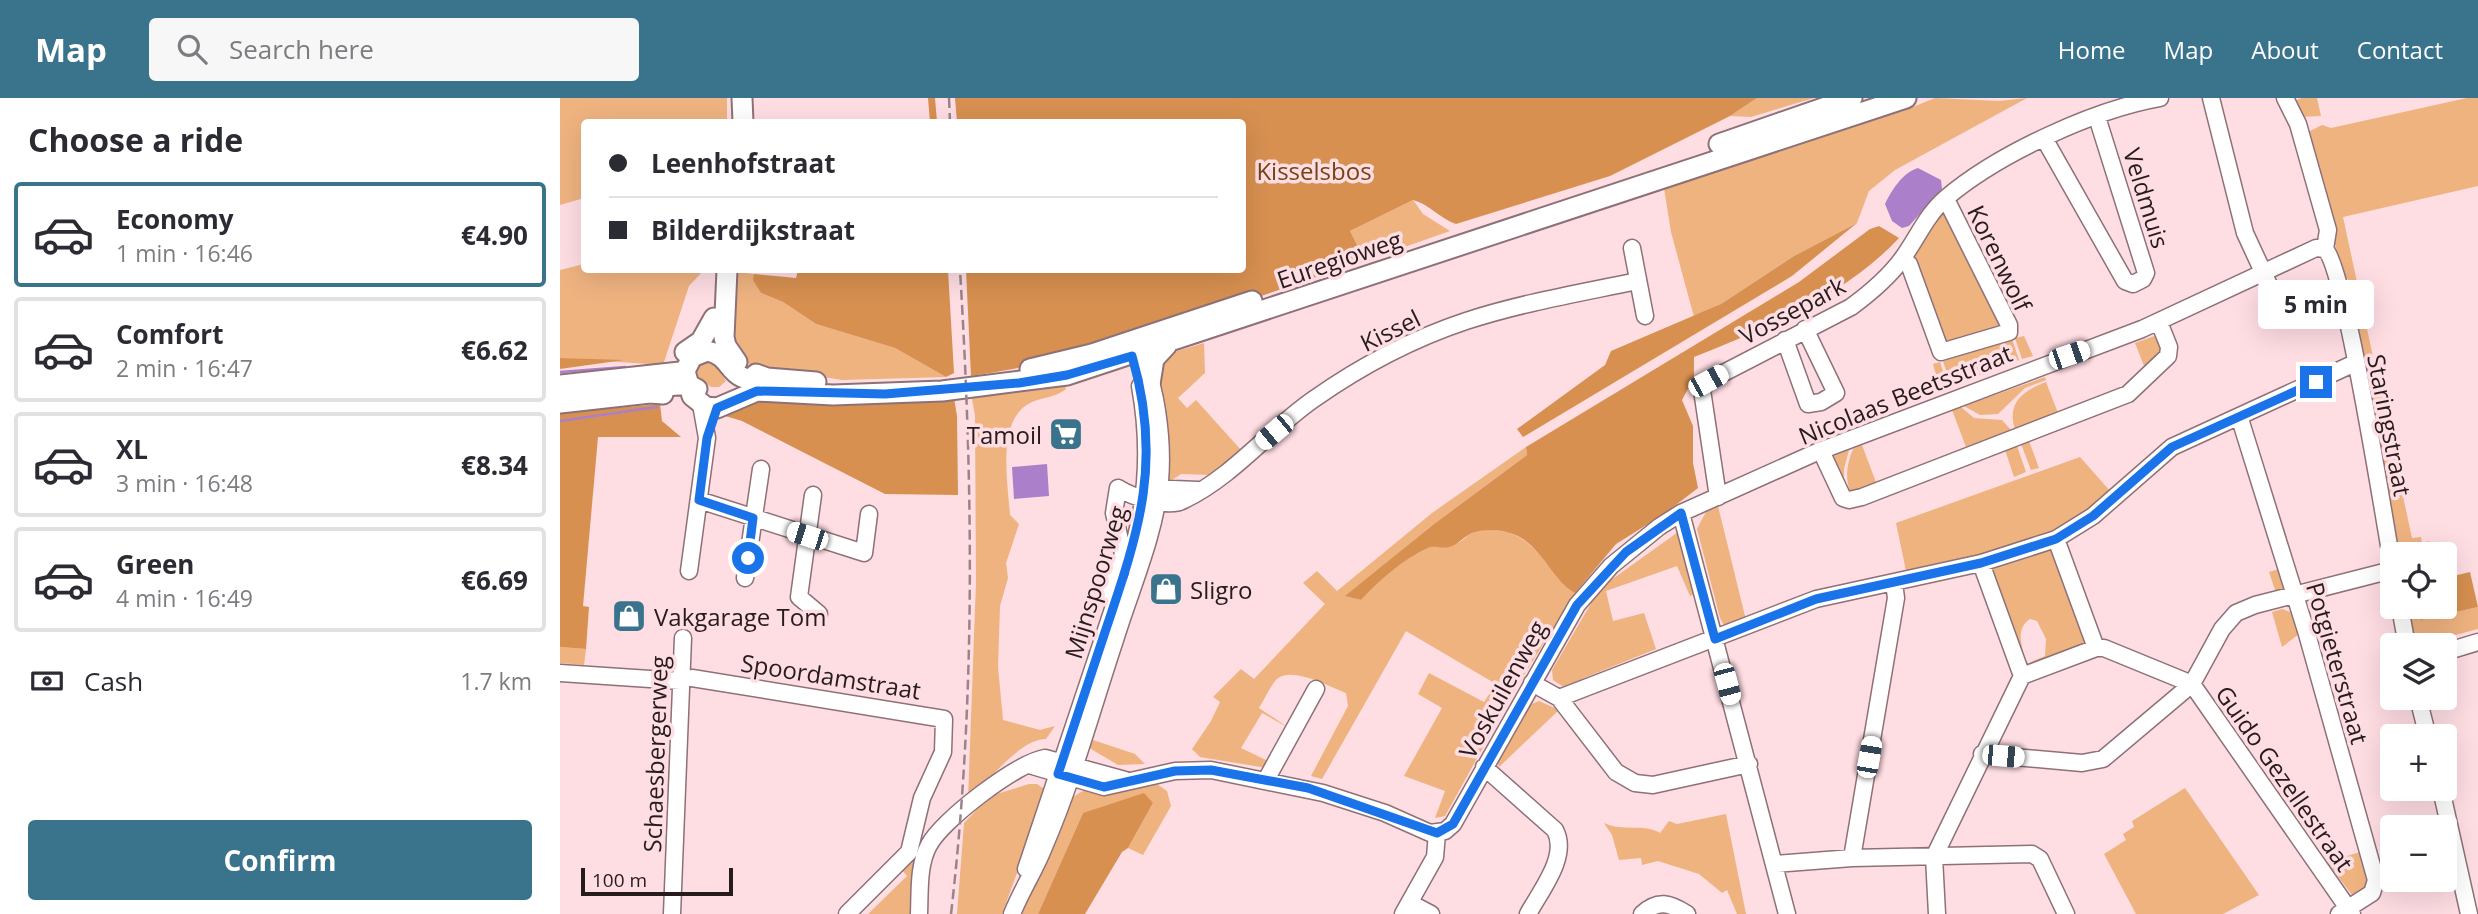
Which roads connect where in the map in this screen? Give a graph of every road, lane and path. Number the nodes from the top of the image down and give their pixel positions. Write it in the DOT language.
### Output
graph roads {
  1 [pos="742,98"];
  2 [pos="1852,98"];
  3 [pos="1906,98"];
  4 [pos="2160,98"];
  5 [pos="2211,98"];
  6 [pos="2285,98"];
  7 [pos="2097,117"];
  8 [pos="743,119"];
  9 [pos="2045,140"];
  10 [pos="1946,198"];
  11 [pos="1632,248"];
  12 [pos="2325,249"];
  13 [pos="1902,259"];
  14 [pos="2263,273"];
  15 [pos="726,276"];
  16 [pos="1637,281"];
  17 [pos="1214,313"];
  18 [pos="2283,313"];
  19 [pos="1645,316"];
  20 [pos="714,318"];
  21 [pos="2159,321"];
  22 [pos="1805,329"];
  23 [pos="1785,340"];
  24 [pos="1170,343"];
  25 [pos="716,349"];
  26 [pos="1135,352"];
  27 [pos="1072,359"];
  28 [pos="2355,363"];
  29 [pos="738,372"];
  30 [pos="649,384"];
  31 [pos="1150,384"];
  32 [pos="560,385"];
  33 [pos="704,394"];
  34 [pos="560,403"];
  35 [pos="2239,419"];
  36 [pos="1821,451"];
  37 [pos="761,469"];
  38 [pos="1151,494"];
  39 [pos="813,495"];
  40 [pos="1718,497"];
  41 [pos="699,500"];
  42 [pos="1681,513"];
  43 [pos="869,514"];
  44 [pos="753,518"];
  45 [pos="807,536"];
  46 [pos="2056,539"];
  47 [pos="2388,542"];
  48 [pos="1981,563"];
  49 [pos="689,571"];
  50 [pos="2380,572"];
  51 [pos="745,578"];
  52 [pos="1894,583"];
  53 [pos="2295,596"];
  54 [pos="819,614"];
  55 [pos="683,638"];
  56 [pos="1715,639"];
  57 [pos="2478,642"];
  58 [pos="2096,648"];
  59 [pos="2457,648"];
  60 [pos="1087,662"];
  61 [pos="560,673"];
  62 [pos="2022,676"];
  63 [pos="686,680"];
  64 [pos="1532,683"];
  65 [pos="2192,684"];
  66 [pos="1316,689"];
  67 [pos="1559,698"];
  68 [pos="1982,754"];
  69 [pos="1749,764"];
  70 [pos="1484,767"];
  71 [pos="1066,770"];
  72 [pos="1266,780"];
  73 [pos="2444,801"];
  74 [pos="1437,833"];
  75 [pos="1934,857"];
  76 [pos="1852,858"];
  77 [pos="1776,864"];
  78 [pos="1406,909"];
  79 [pos="2346,912"];
  80 [pos="672,914"];
  81 [pos="847,914"];
  82 [pos="919,914"];
  83 [pos="1012,914"];
  84 [pos="1431,914"];
  85 [pos="1528,914"];
  86 [pos="1643,914"];
  87 [pos="1687,914"];
  88 [pos="1787,914"];
  89 [pos="1937,914"];
  90 [pos="2066,914"];
  91 [pos="2469,914"];
  1 -- 8 [label="main road"];
  2 -- 17 [label="main road, Euregioweg"];
  3 -- 24 [label="main road, Euregioweg"];
  4 -- 7 [label="street, Vossepark"];
  5 -- 14 [label="street"];
  6 -- 12 [label="street, Staringstraat"];
  7 -- 9 [label="street, Vossepark"];
  7 -- 9 [label="street, Veldmuis"];
  9 -- 10 [label="street, Vossepark"];
  10 -- 13 [label="street, Vossepark"];
  10 -- 13 [label="street, Korenwolf"];
  11 -- 16 [label="street"];
  12 -- 14 [label="street, Nicolaas Beetsstraat"];
  12 -- 28 [label="street, Staringstraat"];
  13 -- 22 [label="street, Vossepark"];
  14 -- 18 [label="street"];
  14 -- 21 [label="street, Nicolaas Beetsstraat"];
  15 -- 20 [label="main road"];
  15 -- 25 [label="main road"];
  16 -- 19 [label="street"];
  16 -- 38 [label="street, Kissel"];
  17 -- 26 [label="main road"];
  17 -- 27 [label="main road, Euregioweg"];
  20 -- 25 [label="main road"];
  20 -- 30 [label="main road"];
  21 -- 36 [label="street, Nicolaas Beetsstraat"];
  21 -- 36 [label="street"];
  22 -- 23 [label="street, Vossepark"];
  22 -- 23 [label="street"];
  23 -- 40 [label="street, Vossepark"];
  24 -- 26 [label="main road, Euregioweg"];
  24 -- 31 [label="main road"];
  25 -- 29 [label="main road"];
  25 -- 33 [label="main road"];
  26 -- 27 [label="main road"];
  26 -- 31 [label="street, Mijnspoorweg"];
  26 -- 33 [label="main road, Euregioweg"];
  26 -- 38 [label="street, Mijnspoorweg"];
  27 -- 29 [label="main road, Euregioweg"];
  28 -- 35 [label="street"];
  28 -- 47 [label="street, Staringstraat"];
  29 -- 33 [label="main road"];
  30 -- 32 [label="main road, Euregioweg"];
  30 -- 33 [label="main road, Euregioweg"];
  30 -- 34 [label="main road, Euregioweg"];
  31 -- 38 [label="street, Mijnspoorweg"];
  33 -- 41 [label="street"];
  35 -- 46 [label="street"];
  35 -- 53 [label="street, Potgieterstraat"];
  36 -- 40 [label="street, Nicolaas Beetsstraat"];
  37 -- 44 [label="street"];
  38 -- 60 [label="street, Kissel"];
  38 -- 71 [label="street, Mijnspoorweg"];
  39 -- 45 [label="street"];
  40 -- 42 [label="street, Nicolaas Beetsstraat"];
  41 -- 44 [label="street"];
  41 -- 49 [label="street"];
  42 -- 56 [label="street"];
  42 -- 64 [label="street, Voskuilenweg"];
  43 -- 45 [label="street"];
  44 -- 45 [label="street"];
  44 -- 51 [label="street"];
  45 -- 54 [label="street"];
  46 -- 48 [label="street"];
  46 -- 58 [label="street"];
  48 -- 52 [label="street"];
  48 -- 62 [label="street"];
  50 -- 53 [label="street"];
  52 -- 56 [label="street"];
  52 -- 76 [label="street"];
  53 -- 65 [label="street"];
  53 -- 79 [label="street, Potgieterstraat"];
  55 -- 63 [label="street, Schaesbergerweg"];
  56 -- 67 [label="street"];
  56 -- 69 [label="street"];
  57 -- 59 [label="street"];
  58 -- 62 [label="street"];
  58 -- 65 [label="street, Guido Gezellestraat"];
  61 -- 63 [label="street"];
  62 -- 68 [label="street"];
  63 -- 80 [label="street, Schaesbergerweg"];
  63 -- 81 [label="street, Spoordamstraat"];
  64 -- 67 [label="street"];
  64 -- 70 [label="street, Voskuilenweg"];
  65 -- 68 [label="street"];
  65 -- 79 [label="street, Guido Gezellestraat"];
  66 -- 72 [label="street"];
  67 -- 69 [label="street"];
  68 -- 75 [label="street"];
  69 -- 77 [label="street"];
  70 -- 74 [label="street, Voskuilenweg"];
  70 -- 85 [label="street"];
  71 -- 72 [label="street"];
  71 -- 82 [label="street"];
  71 -- 83 [label="street, Mijnspoorweg"];
  72 -- 74 [label="street"];
  73 -- 91 [label="street"];
  74 -- 78 [label="street"];
  75 -- 76 [label="street"];
  75 -- 89 [label="street"];
  75 -- 90 [label="street"];
  76 -- 77 [label="street"];
  77 -- 88 [label="street"];
  78 -- 84 [label="street"];
  86 -- 87 [label="street"];
}
